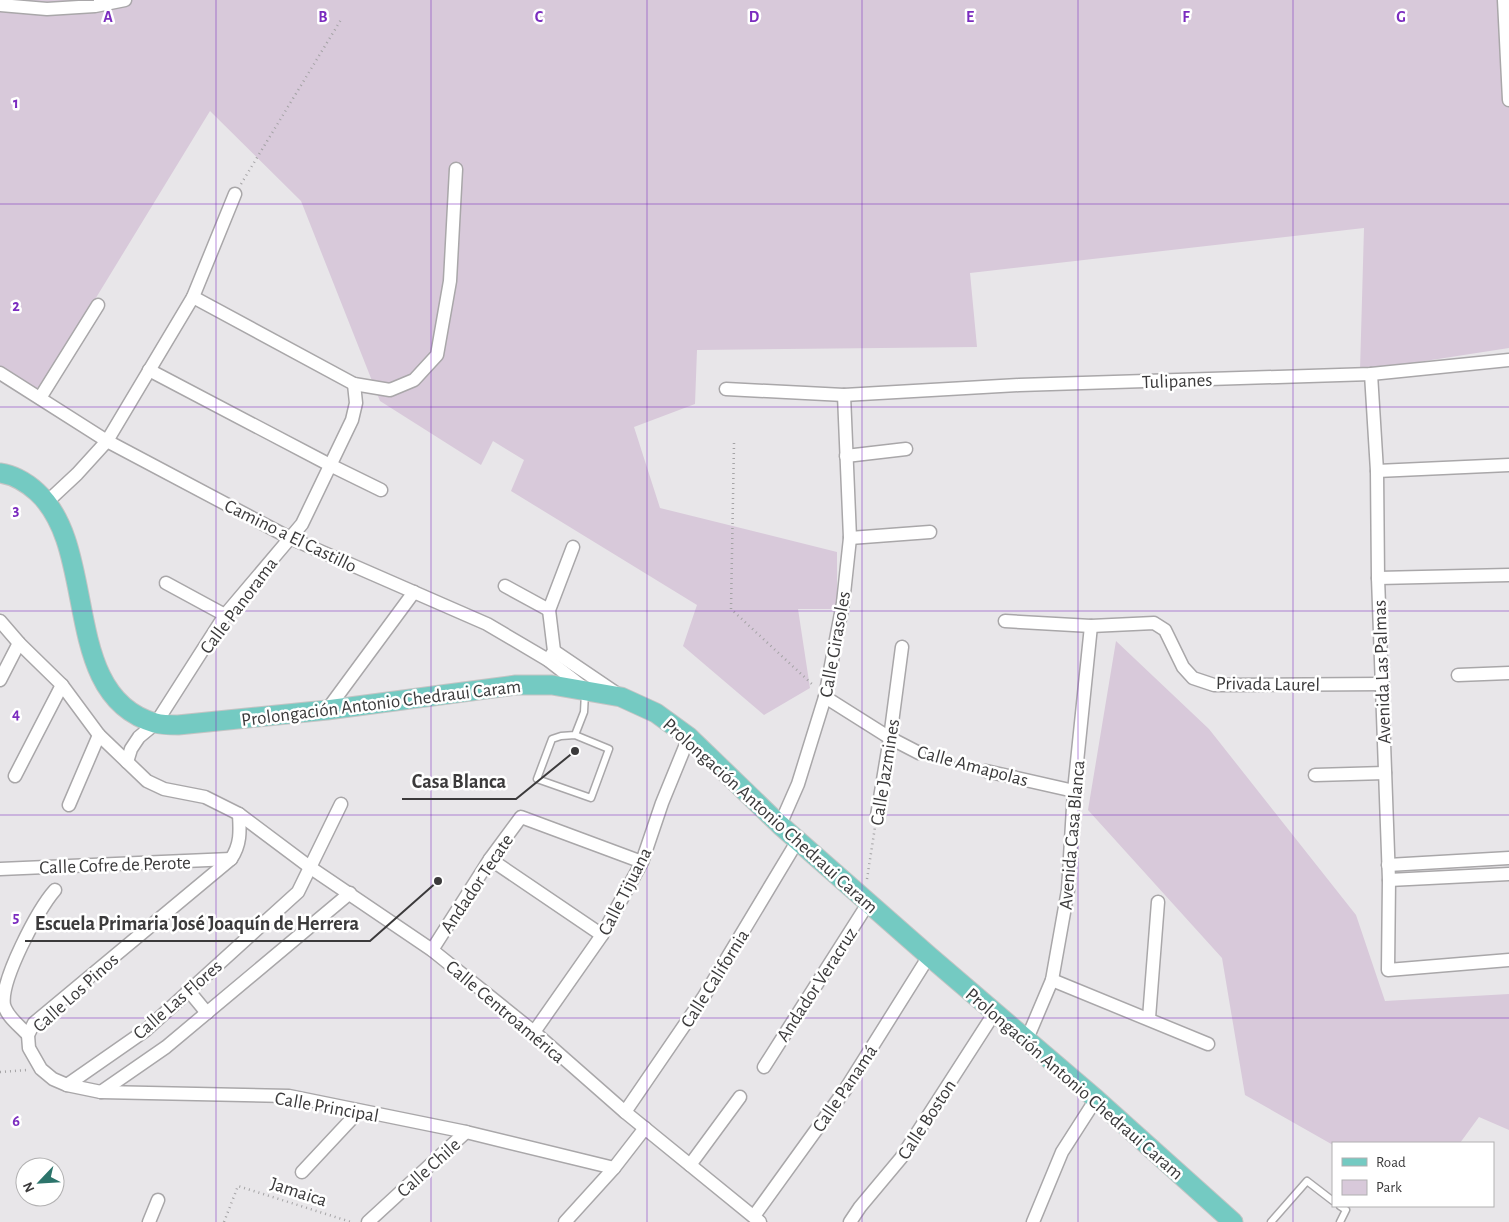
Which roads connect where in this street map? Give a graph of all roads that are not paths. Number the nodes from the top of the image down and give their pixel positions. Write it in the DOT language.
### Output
graph roads {
  1 [pos="125,0"];
  2 [pos="1504,0"];
  3 [pos="70,3"];
  4 [pos="0,5"];
  5 [pos="1509,100"];
  6 [pos="456,169"];
  7 [pos="235,194"];
  8 [pos="193,296"];
  9 [pos="98,305"];
  10 [pos="1509,360"];
  11 [pos="150,370"];
  12 [pos="0,373"];
  13 [pos="1370,374"];
  14 [pos="354,384"];
  15 [pos="726,389"];
  16 [pos="844,395"];
  17 [pos="40,398"];
  18 [pos="107,441"];
  19 [pos="906,449"];
  20 [pos="846,456"];
  21 [pos="330,465"];
  22 [pos="1509,465"];
  23 [pos="1377,471"];
  24 [pos="0,473"];
  25 [pos="381,490"];
  26 [pos="47,502"];
  27 [pos="930,532"];
  28 [pos="290,538"];
  29 [pos="850,538"];
  30 [pos="573,547"];
  31 [pos="1509,575"];
  32 [pos="1378,578"];
  33 [pos="166,583"];
  34 [pos="505,586"];
  35 [pos="414,592"];
  36 [pos="549,610"];
  37 [pos="225,615"];
  38 [pos="0,621"];
  39 [pos="1005,621"];
  40 [pos="1091,626"];
  41 [pos="19,643"];
  42 [pos="902,647"];
  43 [pos="551,656"];
  44 [pos="1509,673"];
  45 [pos="1458,675"];
  46 [pos="0,680"];
  47 [pos="1382,684"];
  48 [pos="62,685"];
  49 [pos="586,690"];
  50 [pos="621,697"];
  51 [pos="825,697"];
  52 [pos="326,710"];
  53 [pos="156,723"];
  54 [pos="99,735"];
  55 [pos="575,736"];
  56 [pos="689,737"];
  57 [pos="890,738"];
  58 [pos="919,753"];
  59 [pos="127,762"];
  60 [pos="986,771"];
  61 [pos="1384,773"];
  62 [pos="1315,774"];
  63 [pos="15,776"];
  64 [pos="1074,791"];
  65 [pos="341,804"];
  66 [pos="69,805"];
  67 [pos="240,814"];
  68 [pos="877,816"];
  69 [pos="780,825"];
  70 [pos="798,840"];
  71 [pos="1509,858"];
  72 [pos="231,859"];
  73 [pos="490,859"];
  74 [pos="642,862"];
  75 [pos="1388,865"];
  76 [pos="311,868"];
  77 [pos="0,869"];
  78 [pos="1509,874"];
  79 [pos="1389,880"];
  80 [pos="55,890"];
  81 [pos="350,894"];
  82 [pos="866,900"];
  83 [pos="1158,902"];
  84 [pos="602,935"];
  85 [pos="432,950"];
  86 [pos="929,956"];
  87 [pos="1509,960"];
  88 [pos="1052,980"];
  89 [pos="188,990"];
  90 [pos="995,1012"];
  91 [pos="207,1013"];
  92 [pos="1149,1018"];
  93 [pos="534,1032"];
  94 [pos="28,1035"];
  95 [pos="1027,1039"];
  96 [pos="1208,1044"];
  97 [pos="764,1067"];
  98 [pos="41,1069"];
  99 [pos="67,1085"];
  100 [pos="101,1092"];
  101 [pos="740,1097"];
  102 [pos="1096,1099"];
  103 [pos="358,1112"];
  104 [pos="625,1112"];
  105 [pos="645,1128"];
  106 [pos="466,1132"];
  107 [pos="690,1165"];
  108 [pos="614,1168"];
  109 [pos="302,1172"];
  110 [pos="158,1200"];
  111 [pos="1332,1200"];
  112 [pos="1342,1207"];
  113 [pos="757,1219"];
  114 [pos="149,1222"];
  115 [pos="368,1222"];
  116 [pos="565,1222"];
  117 [pos="850,1222"];
  118 [pos="1033,1222"];
  119 [pos="1233,1222"];
  120 [pos="1271,1222"];
  121 [pos="1340,1222"];
  1 -- 3 [label="street"];
  2 -- 5 [label="street"];
  3 -- 4 [label="street"];
  6 -- 14 [label="street"];
  7 -- 8 [label="street"];
  8 -- 11 [label="street"];
  8 -- 14 [label="street"];
  9 -- 17 [label="street"];
  10 -- 13 [label="street, Tulipanes"];
  11 -- 18 [label="street"];
  11 -- 21 [label="street"];
  12 -- 17 [label="street, Camino a El Castillo"];
  13 -- 16 [label="street, Tulipanes"];
  13 -- 23 [label="street, Avenida Las Palmas"];
  14 -- 21 [label="street, Calle Panorama"];
  15 -- 16 [label="street, Tulipanes"];
  16 -- 20 [label="street, Calle Girasoles"];
  17 -- 18 [label="street, Camino a El Castillo"];
  18 -- 26 [label="street"];
  18 -- 28 [label="street, Camino a El Castillo"];
  19 -- 20 [label="street"];
  20 -- 29 [label="street, Calle Girasoles"];
  21 -- 25 [label="street"];
  21 -- 28 [label="street, Calle Panorama"];
  22 -- 23 [label="street"];
  23 -- 32 [label="street, Avenida Las Palmas"];
  24 -- 26 [label="main road, Prolongación Antonio Chedraui Caram"];
  26 -- 53 [label="main road, Prolongación Antonio Chedraui Caram"];
  27 -- 29 [label="street"];
  28 -- 35 [label="street, Camino a El Castillo"];
  28 -- 37 [label="street, Calle Panorama"];
  29 -- 51 [label="street, Calle Girasoles"];
  30 -- 36 [label="street"];
  31 -- 32 [label="street"];
  32 -- 47 [label="street, Avenida Las Palmas"];
  33 -- 37 [label="street"];
  34 -- 36 [label="street"];
  35 -- 43 [label="street, Camino a El Castillo"];
  35 -- 52 [label="street"];
  36 -- 43 [label="street"];
  37 -- 53 [label="street, Calle Panorama"];
  38 -- 41 [label="street, Calle Centroamérica"];
  39 -- 40 [label="street, Privada Laurel"];
  40 -- 47 [label="street, Privada Laurel"];
  40 -- 64 [label="street, Avenida Casa Blanca"];
  41 -- 46 [label="street"];
  41 -- 48 [label="street, Calle Centroamérica"];
  42 -- 57 [label="street, Calle Jazmines"];
  43 -- 49 [label="street, Camino a El Castillo"];
  43 -- 50 [label="street, Camino a El Castillo"];
  44 -- 45 [label="street"];
  47 -- 61 [label="street, Avenida Las Palmas"];
  48 -- 54 [label="street, Calle Centroamérica"];
  48 -- 63 [label="street"];
  49 -- 50 [label="main road, Prolongación Antonio Chedraui Caram"];
  49 -- 52 [label="main road, Prolongación Antonio Chedraui Caram"];
  49 -- 55 [label="lane"];
  50 -- 56 [label="main road, Prolongación Antonio Chedraui Caram"];
  51 -- 57 [label="street, Calle Amapolas"];
  51 -- 69 [label="street, Calle Girasoles"];
  52 -- 53 [label="main road, Prolongación Antonio Chedraui Caram"];
  53 -- 59 [label="street, Calle Panorama"];
  54 -- 59 [label="street, Calle Centroamérica"];
  54 -- 66 [label="street"];
  55 -- 55 [label="lane"];
  56 -- 69 [label="main road, Prolongación Antonio Chedraui Caram"];
  56 -- 74 [label="street, Calle Tijuana"];
  57 -- 58 [label="street, Calle Amapolas"];
  57 -- 68 [label="street, Calle Jazmines"];
  59 -- 67 [label="street, Calle Centroamérica"];
  60 -- 64 [label="street, Calle Amapolas"];
  61 -- 62 [label="street"];
  61 -- 75 [label="street, Avenida Las Palmas"];
  64 -- 88 [label="street, Avenida Casa Blanca"];
  65 -- 76 [label="street, Calle Las Flores"];
  67 -- 72 [label="street, Calle Los Pinos"];
  67 -- 76 [label="street, Calle Centroamérica"];
  69 -- 70 [label="main road, Prolongación Antonio Chedraui Caram"];
  70 -- 82 [label="main road, Prolongación Antonio Chedraui Caram"];
  70 -- 104 [label="street, Calle California"];
  71 -- 75 [label="street"];
  72 -- 77 [label="street, Calle Cofre de Perote"];
  72 -- 94 [label="street, Calle Los Pinos"];
  73 -- 74 [label="street, Andador Tecate"];
  73 -- 84 [label="street"];
  73 -- 85 [label="street, Andador Tecate"];
  74 -- 84 [label="street, Calle Tijuana"];
  75 -- 79 [label="street, Avenida Las Palmas"];
  76 -- 81 [label="street, Calle Centroamérica"];
  76 -- 89 [label="street, Calle Las Flores"];
  78 -- 79 [label="street"];
  79 -- 87 [label="street, Avenida Las Palmas"];
  80 -- 94 [label="street"];
  81 -- 85 [label="street, Calle Centroamérica"];
  81 -- 91 [label="street, Calle Las Flores"];
  82 -- 86 [label="main road, Prolongación Antonio Chedraui Caram"];
  82 -- 97 [label="street, Andador Veracruz"];
  83 -- 92 [label="street"];
  84 -- 93 [label="street, Calle Tijuana"];
  85 -- 93 [label="street, Calle Centroamérica"];
  86 -- 90 [label="main road, Prolongación Antonio Chedraui Caram"];
  86 -- 113 [label="street, Calle Panamá"];
  88 -- 92 [label="street"];
  88 -- 95 [label="street, Avenida Casa Blanca"];
  89 -- 91 [label="street"];
  89 -- 99 [label="street, Calle Las Flores"];
  90 -- 95 [label="main road, Prolongación Antonio Chedraui Caram"];
  90 -- 117 [label="street, Calle Boston"];
  91 -- 100 [label="street, Calle Las Flores"];
  92 -- 96 [label="street"];
  93 -- 104 [label="street, Calle Centroamérica"];
  94 -- 98 [label="street, Calle Los Pinos"];
  95 -- 102 [label="main road, Prolongación Antonio Chedraui Caram"];
  98 -- 99 [label="street, Calle Principal"];
  99 -- 100 [label="street, Calle Principal"];
  100 -- 103 [label="street, Calle Principal"];
  101 -- 107 [label="street"];
  102 -- 118 [label="street"];
  102 -- 119 [label="main road, Prolongación Antonio Chedraui Caram"];
  103 -- 106 [label="street, Calle Principal"];
  103 -- 109 [label="street"];
  104 -- 105 [label="street, Calle Centroamérica"];
  105 -- 107 [label="street, Calle Centroamérica"];
  105 -- 108 [label="street"];
  106 -- 108 [label="street, Calle Principal"];
  106 -- 115 [label="street, Calle Chile"];
  107 -- 113 [label="street, Calle Centroamérica"];
  108 -- 116 [label="street"];
  110 -- 114 [label="street"];
  111 -- 120 [label="lane"];
  112 -- 121 [label="lane"];
}
